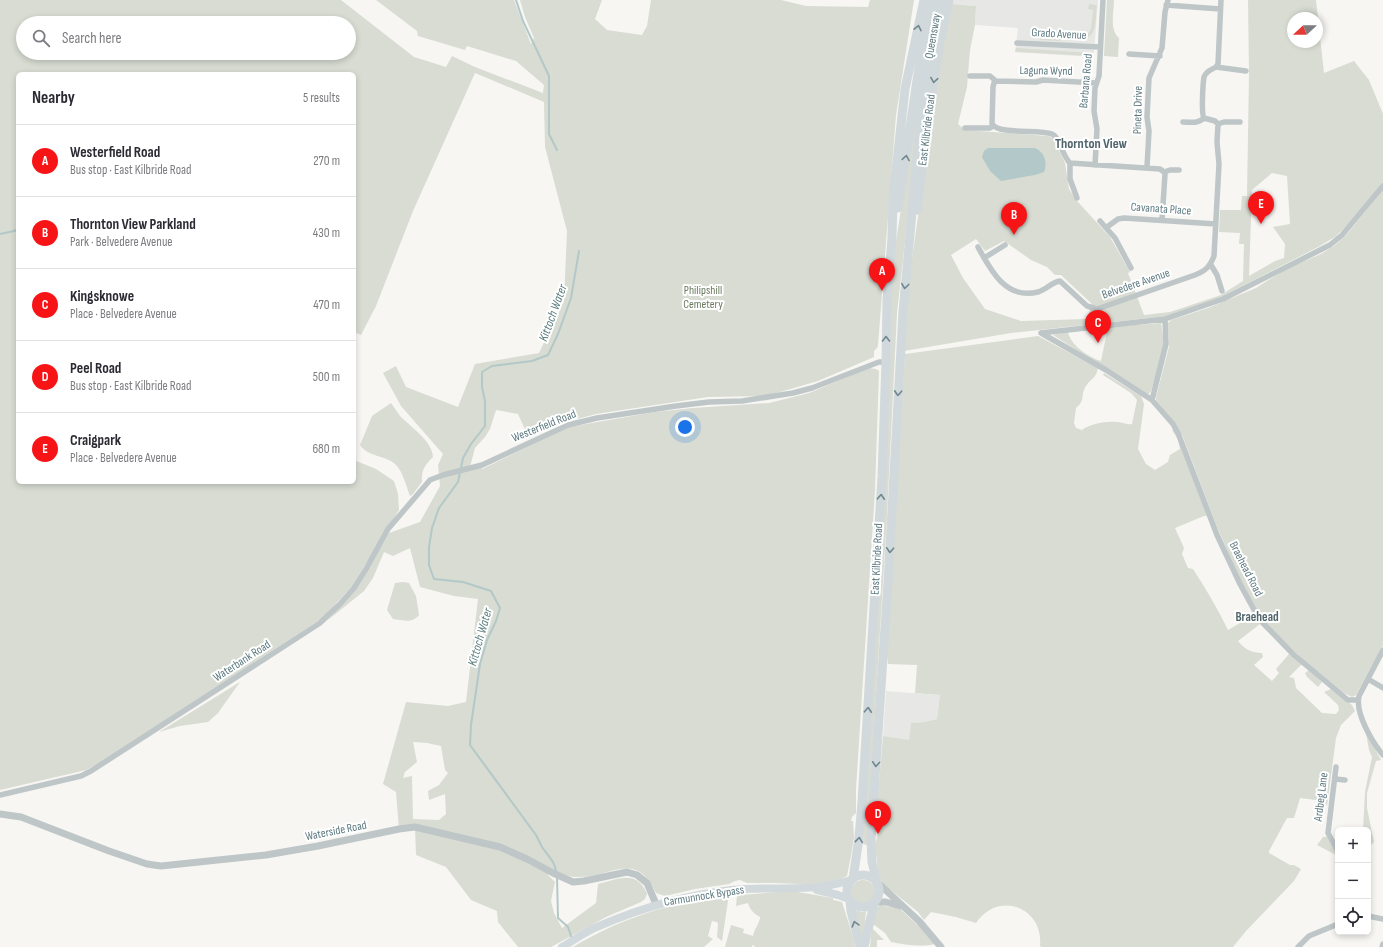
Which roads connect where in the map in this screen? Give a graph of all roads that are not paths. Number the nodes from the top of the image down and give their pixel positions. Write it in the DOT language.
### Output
graph roads {
  1 [pos="924,0"];
  2 [pos="931,0"];
  3 [pos="940,0"];
  4 [pos="948,0"];
  5 [pos="1103,0"];
  6 [pos="1221,0"];
  7 [pos="1167,3"];
  8 [pos="1220,9"];
  9 [pos="1017,43"];
  10 [pos="1100,48"];
  11 [pos="1129,54"];
  12 [pos="1160,56"];
  13 [pos="919,67"];
  14 [pos="1216,67"];
  15 [pos="1246,71"];
  16 [pos="927,73"];
  17 [pos="970,76"];
  18 [pos="996,81"];
  19 [pos="1096,83"];
  20 [pos="916,113"];
  21 [pos="1204,118"];
  22 [pos="1183,122"];
  23 [pos="1240,122"];
  24 [pos="1218,124"];
  25 [pos="993,126"];
  26 [pos="966,128"];
  27 [pos="1070,163"];
  28 [pos="1095,165"];
  29 [pos="1147,167"];
  30 [pos="1179,170"];
  31 [pos="1164,172"];
  32 [pos="1383,186"];
  33 [pos="1077,198"];
  34 [pos="1100,220"];
  35 [pos="1162,220"];
  36 [pos="1216,224"];
  37 [pos="1107,227"];
  38 [pos="892,238"];
  39 [pos="1005,245"];
  40 [pos="978,247"];
  41 [pos="984,258"];
  42 [pos="908,261"];
  43 [pos="1211,265"];
  44 [pos="1131,268"];
  45 [pos="1222,291"];
  46 [pos="1165,319"];
  47 [pos="886,362"];
  48 [pos="1152,400"];
  49 [pos="443,475"];
  50 [pos="1383,650"];
  51 [pos="1368,679"];
  52 [pos="1383,688"];
  53 [pos="1358,700"];
  54 [pos="1383,755"];
  55 [pos="1336,767"];
  56 [pos="1335,779"];
  57 [pos="1345,780"];
  58 [pos="0,795"];
  59 [pos="0,814"];
  60 [pos="1335,846"];
  61 [pos="852,879"];
  62 [pos="877,883"];
  63 [pos="808,888"];
  64 [pos="849,900"];
  65 [pos="875,903"];
  66 [pos="656,904"];
  67 [pos="905,909"];
  68 [pos="1371,917"];
  69 [pos="1383,919"];
  70 [pos="1335,925"];
  71 [pos="1383,944"];
  72 [pos="562,947"];
  73 [pos="860,947"];
  74 [pos="864,947"];
  75 [pos="941,947"];
  76 [pos="1298,947"];
  77 [pos="1382,947"];
  38 -- 1 [label="main road, East Kilbride Road, one-way"];
  2 -- 13 [label="main road, Queensway"];
  3 -- 16 [label="main road, Queensway"];
  4 -- 42 [label="main road, East Kilbride Road, one-way"];
  5 -- 10 [label="street, Barbana Road"];
  6 -- 8 [label="street"];
  7 -- 8 [label="street"];
  7 -- 12 [label="street, Pineta Drive"];
  8 -- 14 [label="street"];
  9 -- 10 [label="street, Grado Avenue"];
  10 -- 19 [label="street, Barbana Road"];
  11 -- 12 [label="street"];
  12 -- 29 [label="street, Pineta Drive"];
  13 -- 20 [label="main road, East Kilbride Road"];
  14 -- 15 [label="street"];
  14 -- 21 [label="street"];
  16 -- 20 [label="main road, East Kilbride Road"];
  17 -- 18 [label="street, Laguna Wynd"];
  18 -- 19 [label="street, Laguna Wynd"];
  18 -- 25 [label="street"];
  19 -- 28 [label="street, Barbana Road"];
  38 -- 20 [label="main road, East Kilbride Road, one-way"];
  20 -- 42 [label="main road, East Kilbride Road"];
  21 -- 22 [label="street"];
  21 -- 24 [label="street"];
  23 -- 24 [label="street"];
  24 -- 36 [label="street"];
  25 -- 26 [label="street"];
  25 -- 27 [label="street"];
  27 -- 28 [label="street"];
  27 -- 33 [label="street"];
  28 -- 29 [label="street"];
  29 -- 31 [label="street"];
  30 -- 31 [label="street"];
  31 -- 35 [label="street"];
  32 -- 46 [label="street"];
  34 -- 37 [label="street"];
  35 -- 36 [label="street, Cavanata Place"];
  35 -- 37 [label="street, Cavanata Place"];
  36 -- 43 [label="street"];
  37 -- 44 [label="street"];
  47 -- 38 [label="main road, East Kilbride Road, one-way"];
  39 -- 41 [label="street"];
  40 -- 41 [label="street, Belvedere Avenue"];
  41 -- 43 [label="street, Belvedere Avenue"];
  42 -- 62 [label="main road, East Kilbride Road, one-way"];
  43 -- 45 [label="street"];
  46 -- 48 [label="street"];
  46 -- 48 [label="street, Braehead Road"];
  47 -- 49 [label="street, Westerfield Road"];
  61 -- 47 [label="main road, East Kilbride Road, one-way"];
  48 -- 53 [label="street, Braehead Road"];
  49 -- 58 [label="street, Waterbank Road"];
  50 -- 51 [label="street"];
  51 -- 52 [label="street"];
  51 -- 53 [label="street"];
  53 -- 54 [label="street"];
  55 -- 56 [label="street, Ardbeg Lane"];
  56 -- 57 [label="street"];
  56 -- 60 [label="street, Ardbeg Lane"];
  59 -- 66 [label="street, Waterside Road"];
  61 -- 62 [label="main road"];
  61 -- 63 [label="main road, Carmunnock Bypass"];
  61 -- 64 [label="main road"];
  62 -- 65 [label="main road"];
  62 -- 67 [label="street"];
  63 -- 64 [label="main road, Carmunnock Bypass"];
  63 -- 66 [label="main road, Carmunnock Bypass"];
  64 -- 65 [label="main road"];
  73 -- 64 [label="main road, one-way"];
  65 -- 67 [label="street"];
  65 -- 74 [label="main road"];
  66 -- 72 [label="main road, Carmunnock Bypass"];
  67 -- 75 [label="street"];
  68 -- 69 [label="street"];
  70 -- 76 [label="street"];
  71 -- 77 [label="street"];
}
